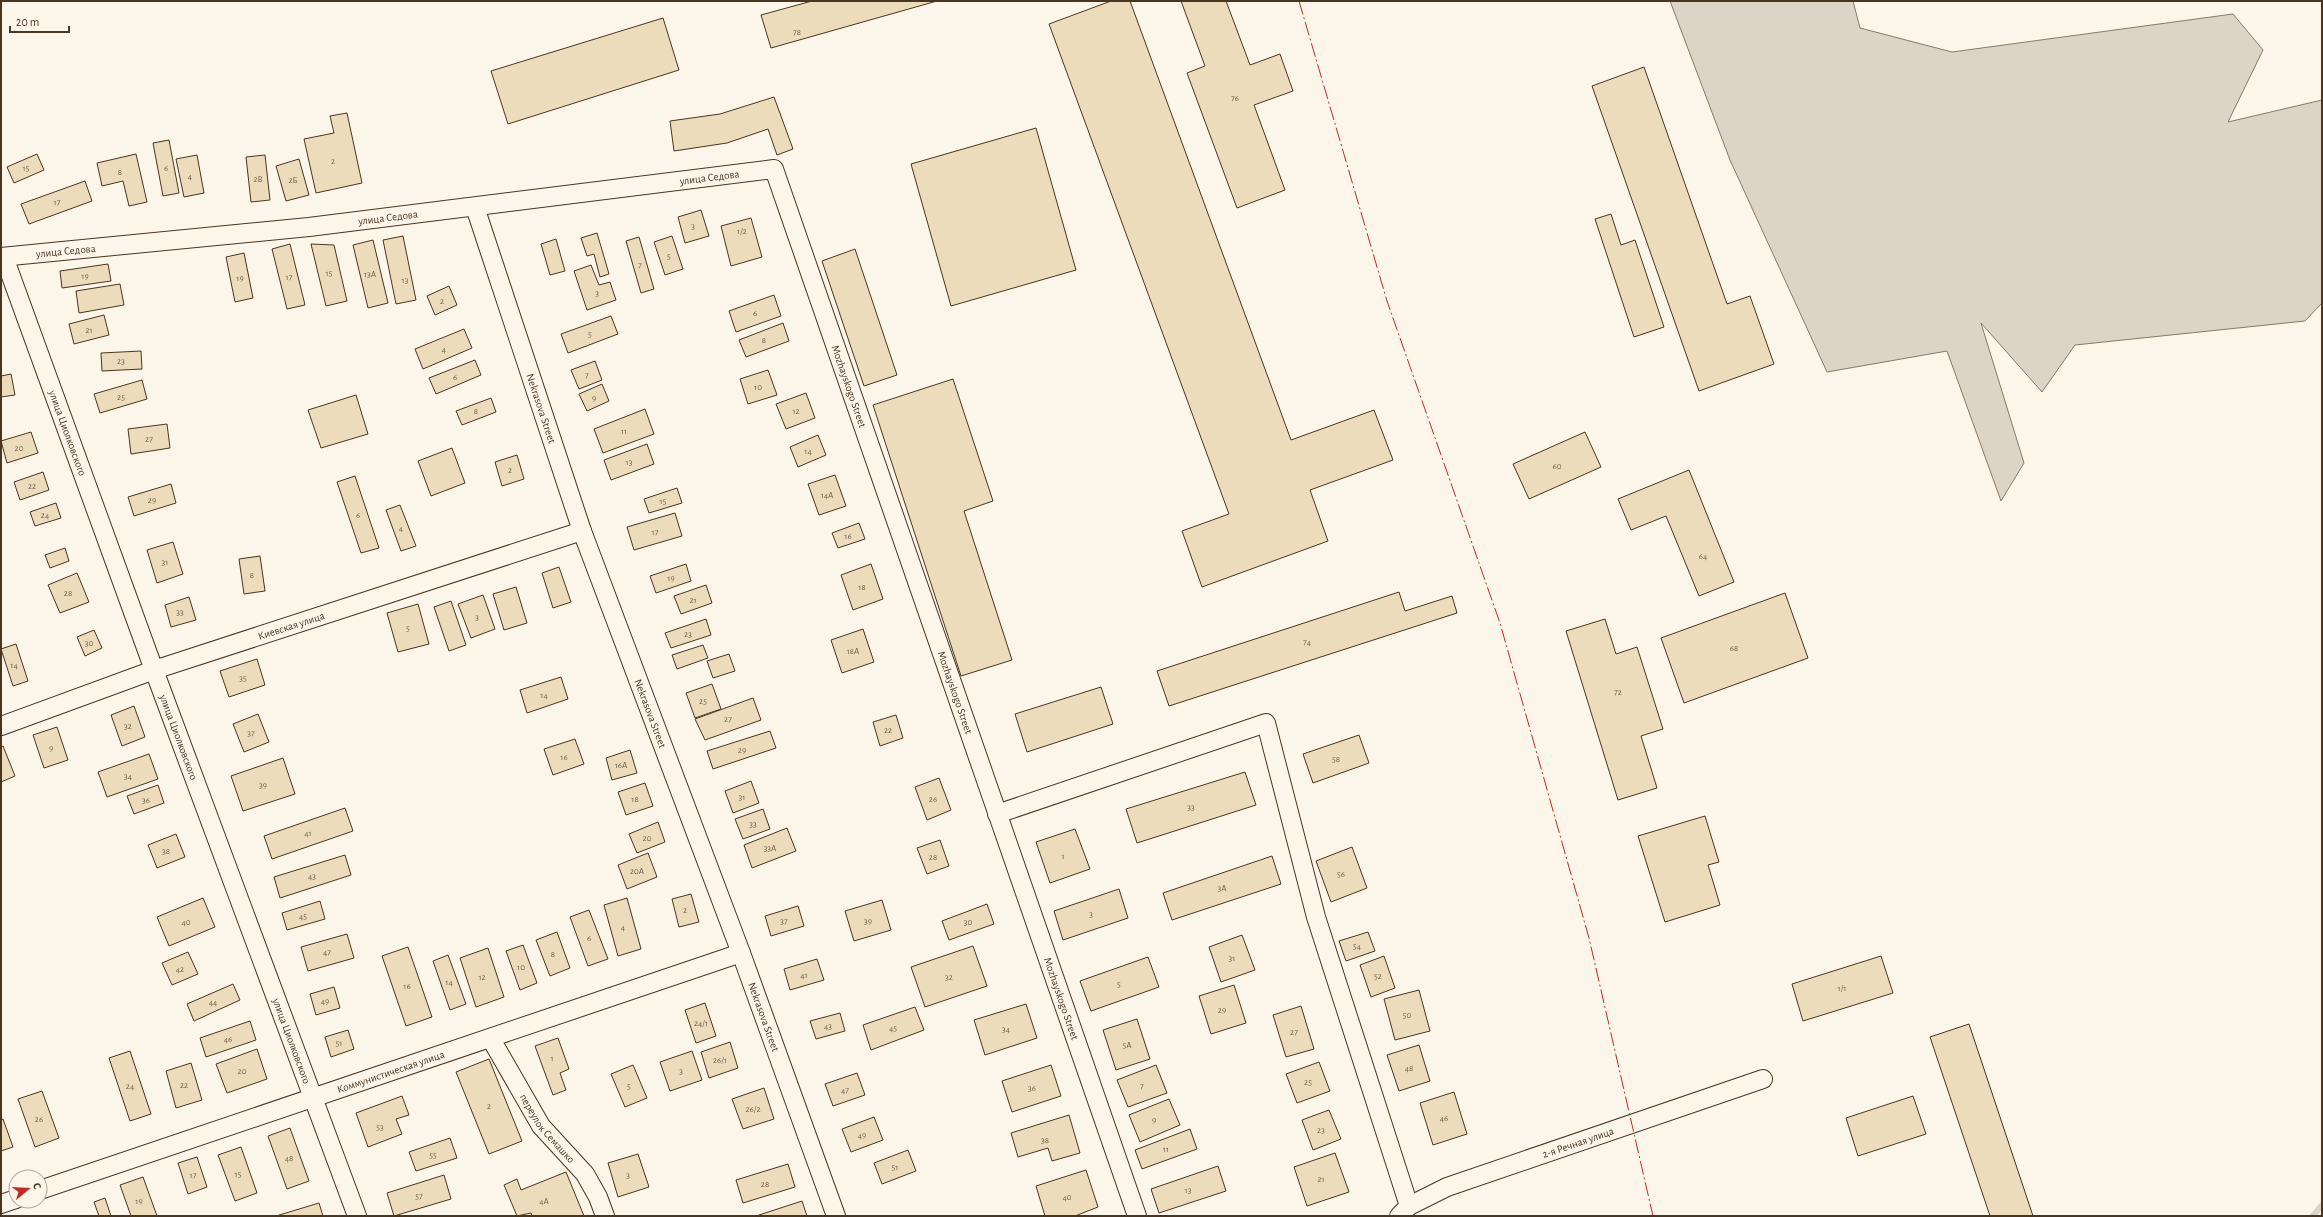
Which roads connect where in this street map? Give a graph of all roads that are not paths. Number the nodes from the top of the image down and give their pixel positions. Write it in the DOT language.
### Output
graph roads {
  1 [pos="774,169"];
  2 [pos="475,207"];
  3 [pos="2,257"];
  4 [pos="582,531"];
  5 [pos="154,670"];
  6 [pos="1,726"];
  7 [pos="996,814"];
  8 [pos="741,953"];
  9 [pos="491,1039"];
  10 [pos="1763,1079"];
  11 [pos="314,1097"];
  12 [pos="48,1187"];
  13 [pos="1404,1211"];
  14 [pos="357,1216"];
  15 [pos="605,1216"];
  16 [pos="836,1216"];
  17 [pos="1137,1216"];
  1 -- 2 [label="street, улица Седова"];
  1 -- 7 [label="street, Mozhayskogo Street"];
  2 -- 3 [label="street, улица Седова"];
  2 -- 4 [label="street, Nekrasova Street"];
  3 -- 5 [label="street, улица Циолковского"];
  4 -- 5 [label="street, Киевская улица"];
  4 -- 8 [label="street, Nekrasova Street"];
  5 -- 6 [label="street, Киевская улица"];
  5 -- 11 [label="street, улица Циолковского"];
  7 -- 13 [label="street"];
  7 -- 17 [label="street, Mozhayskogo Street"];
  8 -- 9 [label="street, Коммунистическая улица"];
  8 -- 16 [label="street, Nekrasova Street"];
  9 -- 11 [label="street, Коммунистическая улица"];
  9 -- 15 [label="street, переулок Семашко"];
  10 -- 13 [label="street, 2-я Речная улица"];
  11 -- 12 [label="street, Коммунистическая улица"];
  11 -- 14 [label="street, улица Циолковского"];
}
